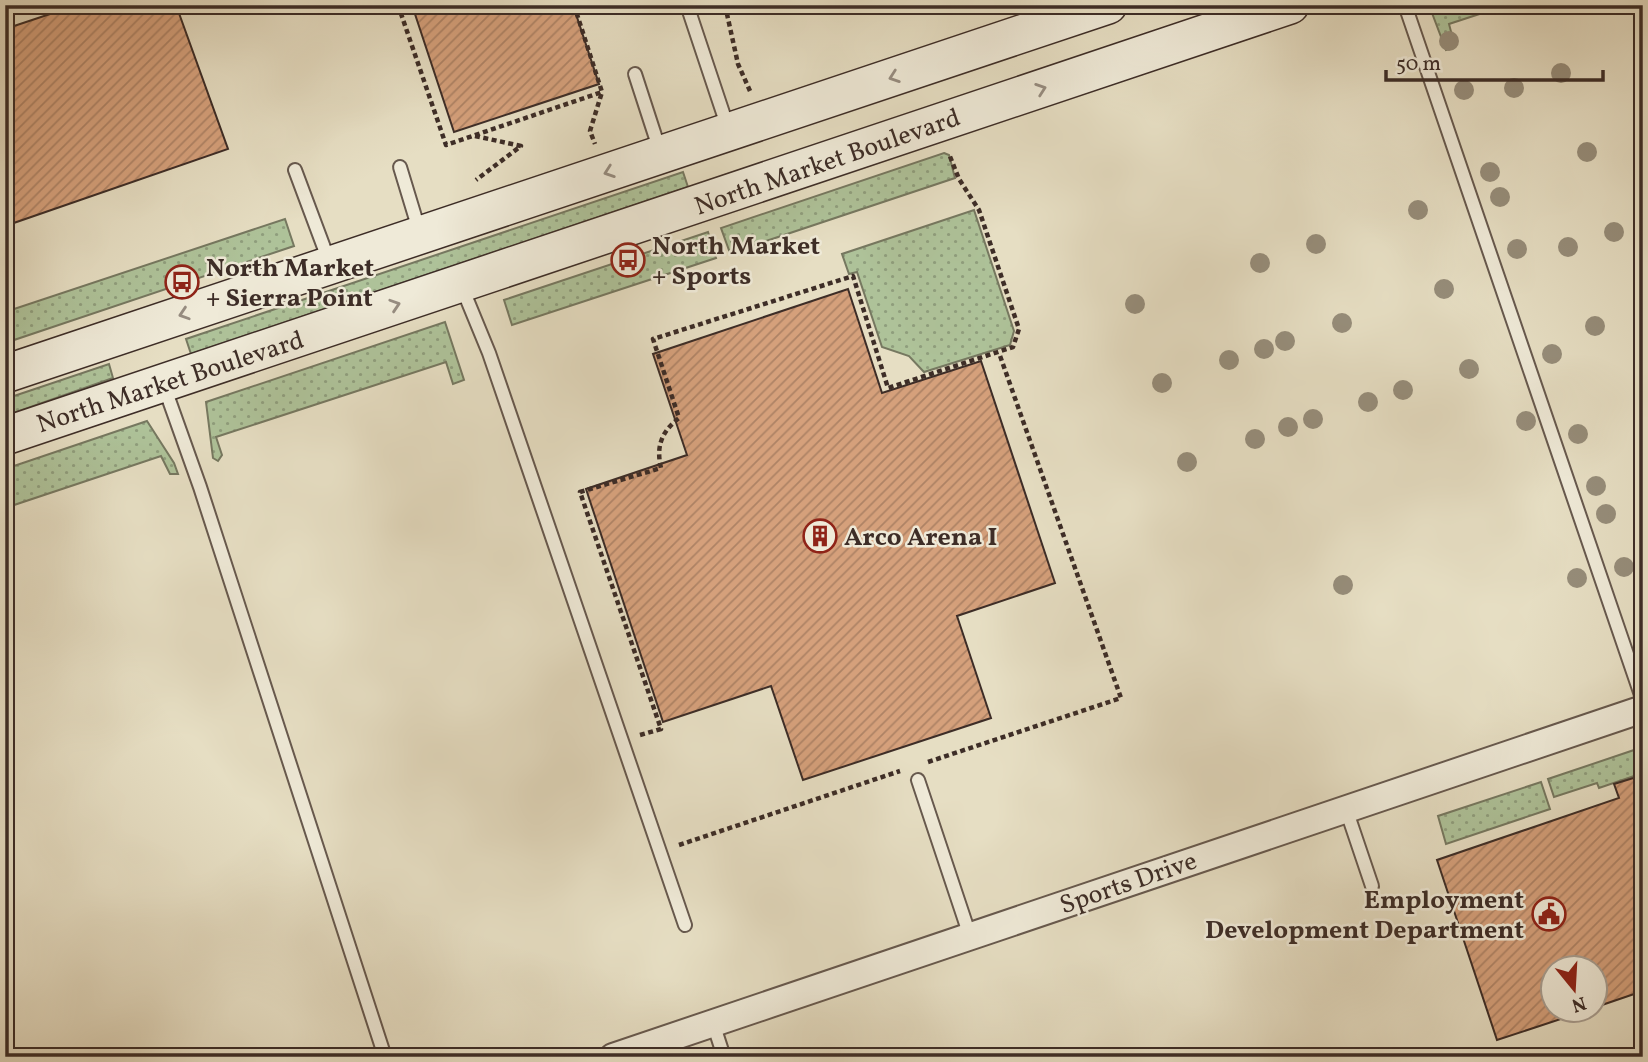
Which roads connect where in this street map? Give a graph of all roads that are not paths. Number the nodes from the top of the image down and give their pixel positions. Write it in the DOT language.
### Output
graph roads {
  1 [pos="687,5"];
  2 [pos="1108,5"];
  3 [pos="1290,5"];
  4 [pos="1405,5"];
  5 [pos="635,74"];
  6 [pos="729,132"];
  7 [pos="662,155"];
  8 [pos="400,167"];
  9 [pos="295,170"];
  10 [pos="421,236"];
  11 [pos="330,265"];
  12 [pos="461,284"];
  13 [pos="5,374"];
  14 [pos="163,383"];
  15 [pos="5,436"];
  16 [pos="1643,701"];
  17 [pos="1643,709"];
  18 [pos="918,780"];
  19 [pos="1346,809"];
  20 [pos="1372,886"];
  21 [pos="685,925"];
  22 [pos="970,936"];
  23 [pos="713,1023"];
  24 [pos="651,1051"];
  25 [pos="385,1057"];
  26 [pos="613,1057"];
  27 [pos="724,1057"];
  1 -- 6 [label="lane"];
  2 -- 6 [label="main road, one-way"];
  12 -- 3 [label="main road, North Market Boulevard, one-way"];
  4 -- 16 [label="lane"];
  5 -- 7 [label="lane"];
  6 -- 7 [label="main road"];
  7 -- 10 [label="main road, one-way"];
  8 -- 10 [label="lane"];
  9 -- 11 [label="lane"];
  10 -- 11 [label="main road"];
  11 -- 13 [label="main road, one-way"];
  14 -- 12 [label="main road, North Market Boulevard, one-way"];
  12 -- 21 [label="lane"];
  14 -- 15 [label="main road, North Market Boulevard"];
  14 -- 25 [label="lane"];
  17 -- 19 [label="street, Sports Drive"];
  18 -- 22 [label="lane"];
  19 -- 20 [label="lane"];
  19 -- 22 [label="street, Sports Drive"];
  22 -- 23 [label="street, Sports Drive"];
  23 -- 24 [label="street, Sports Drive"];
  23 -- 27 [label="lane"];
  24 -- 26 [label="street, Sports Drive"];
}
